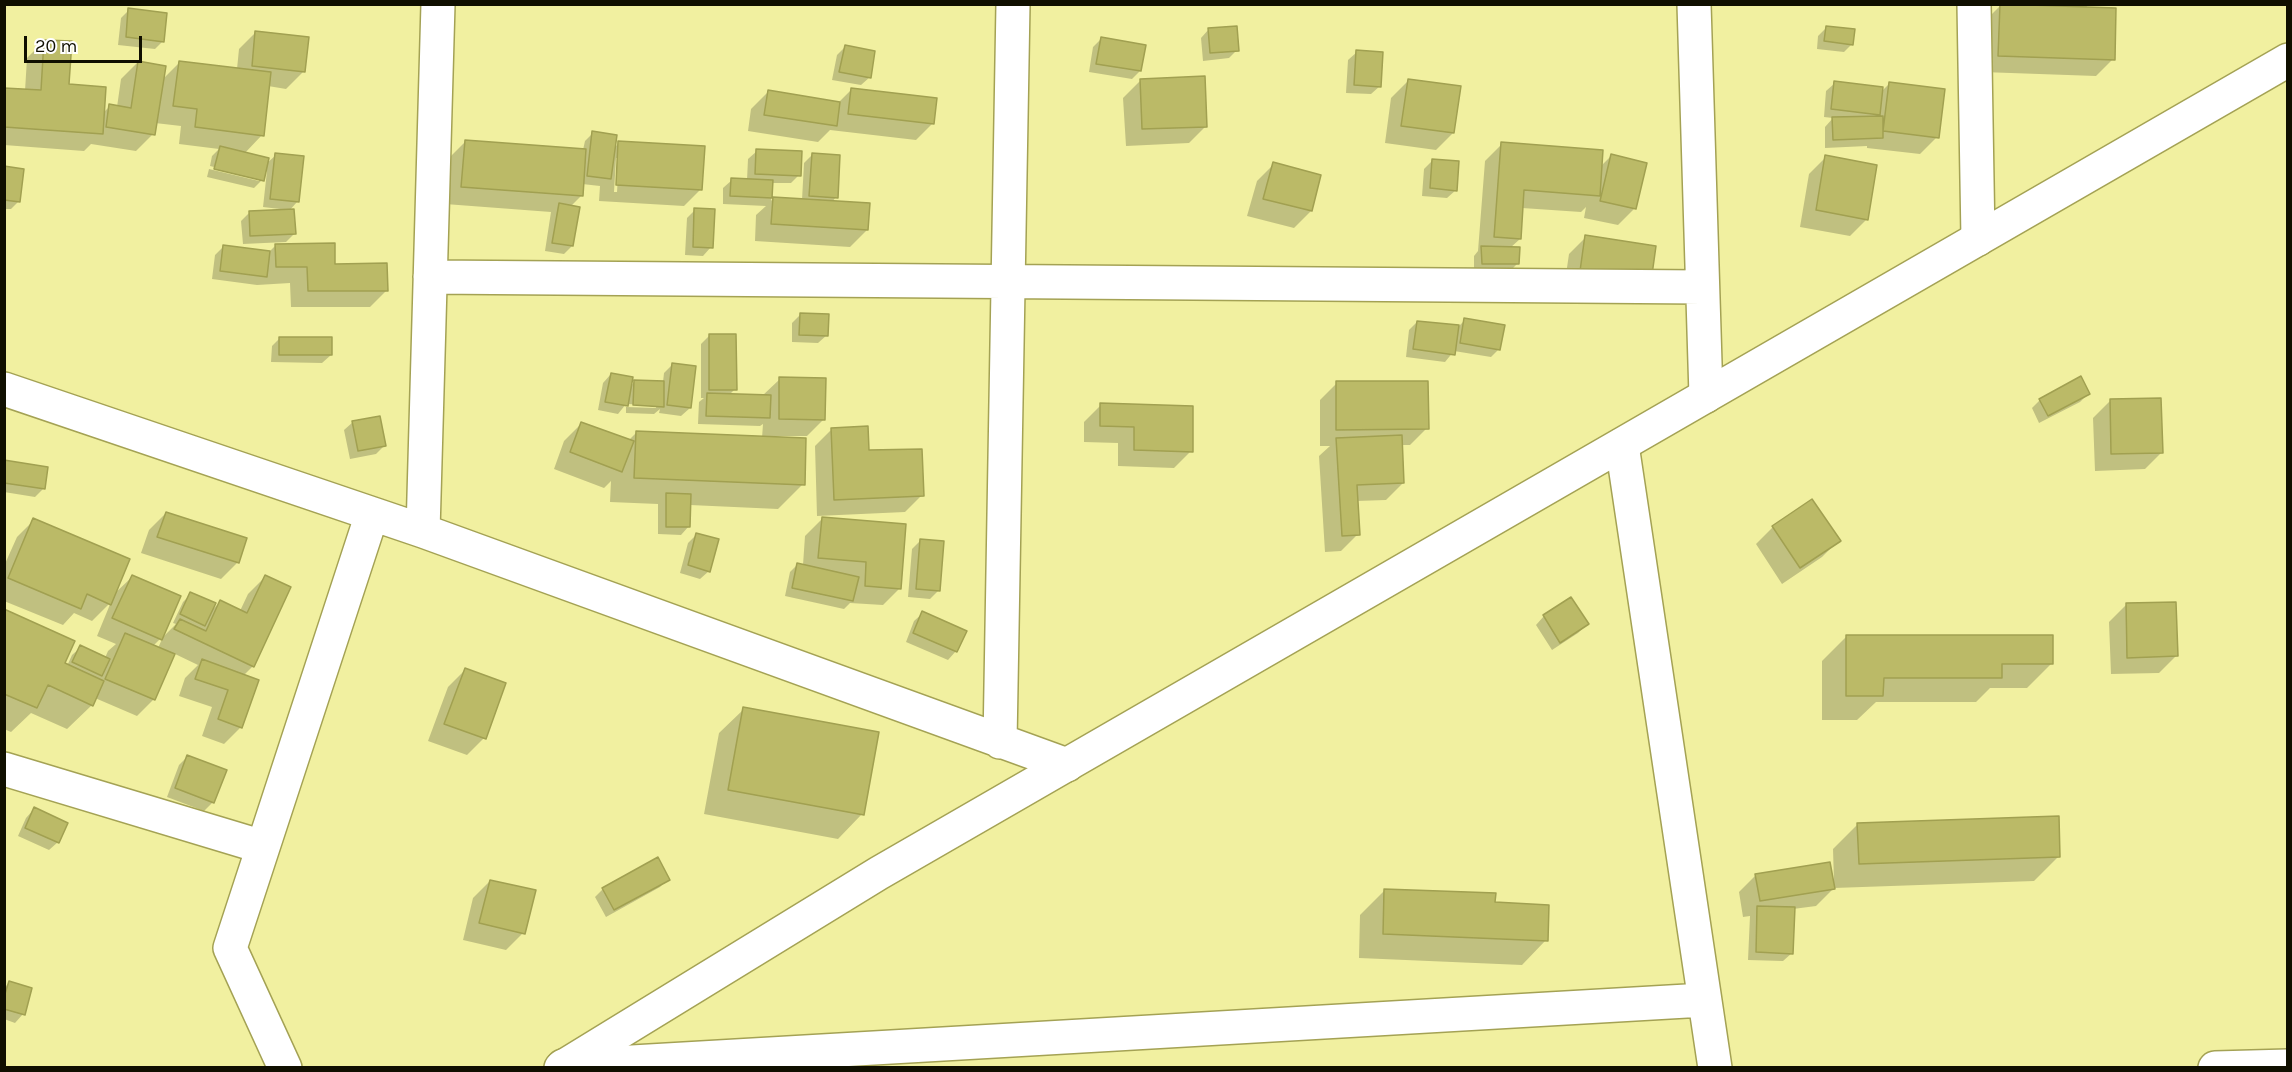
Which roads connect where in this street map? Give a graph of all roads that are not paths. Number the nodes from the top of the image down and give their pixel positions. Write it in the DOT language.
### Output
graph roads {
  1 [pos="438,4"];
  2 [pos="1013,4"];
  3 [pos="1694,4"];
  4 [pos="1974,4"];
  5 [pos="2288,60"];
  6 [pos="1977,239"];
  7 [pos="430,278"];
  8 [pos="1008,282"];
  9 [pos="1702,287"];
  10 [pos="4,389"];
  11 [pos="1706,396"];
  12 [pos="1622,445"];
  13 [pos="372,514"];
  14 [pos="423,531"];
  15 [pos="1000,742"];
  16 [pos="1067,765"];
  17 [pos="4,769"];
  18 [pos="263,847"];
  19 [pos="1704,1000"];
  20 [pos="2283,1066"];
  21 [pos="562,1067"];
  22 [pos="285,1068"];
  23 [pos="1714,1068"];
  24 [pos="2215,1068"];
  1 -- 7 [label="street"];
  2 -- 8 [label="street"];
  3 -- 9 [label="street"];
  4 -- 6 [label="street"];
  5 -- 6 [label="street"];
  6 -- 11 [label="street"];
  7 -- 8 [label="street"];
  7 -- 14 [label="street"];
  8 -- 9 [label="street"];
  8 -- 15 [label="street"];
  9 -- 11 [label="street"];
  10 -- 13 [label="street"];
  11 -- 12 [label="street"];
  12 -- 16 [label="street"];
  12 -- 19 [label="street"];
  13 -- 14 [label="street"];
  13 -- 18 [label="street"];
  14 -- 15 [label="street"];
  15 -- 16 [label="street"];
  16 -- 21 [label="street"];
  17 -- 18 [label="street"];
  18 -- 22 [label="street"];
  19 -- 21 [label="street"];
  19 -- 23 [label="street"];
  20 -- 24 [label="street"];
}
